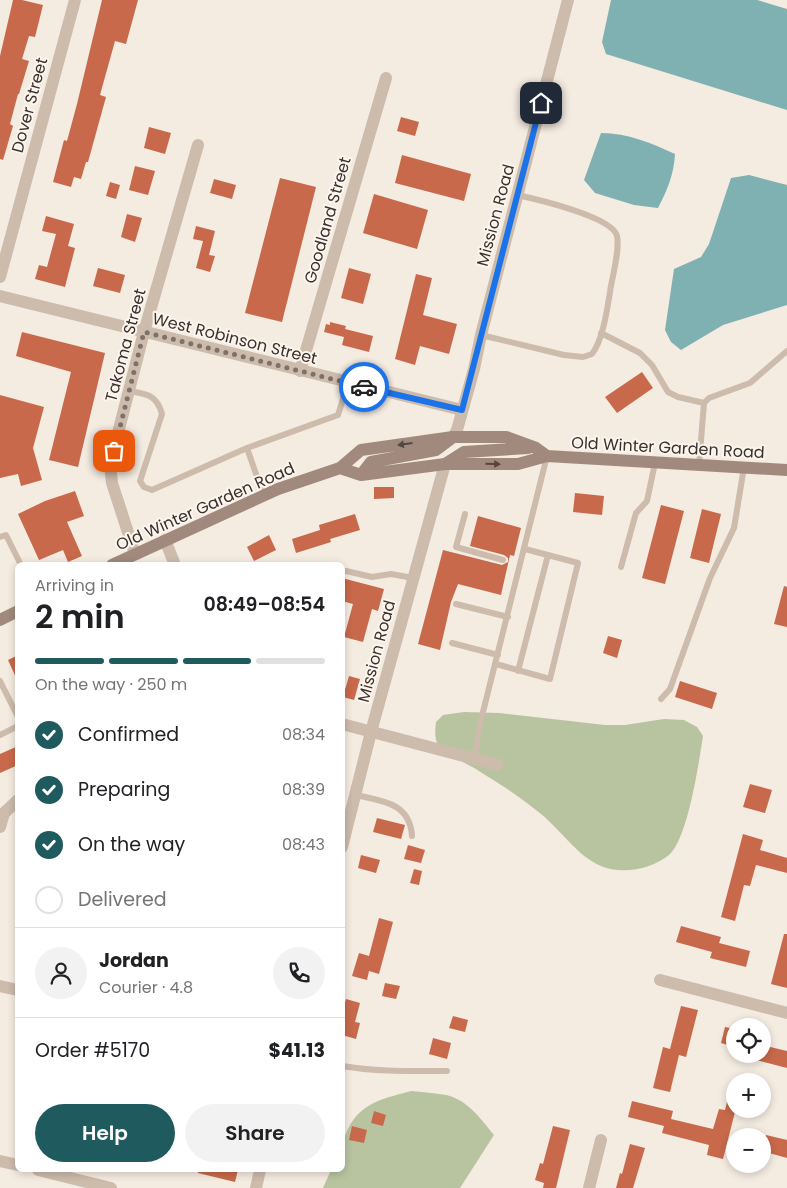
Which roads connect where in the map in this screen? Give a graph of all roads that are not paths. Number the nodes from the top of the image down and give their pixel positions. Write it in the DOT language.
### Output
graph roads {
  1 [pos="75,0"];
  2 [pos="568,0"];
  3 [pos="386,78"];
  4 [pos="198,145"];
  5 [pos="517,195"];
  6 [pos="0,277"];
  7 [pos="0,296"];
  8 [pos="144,332"];
  9 [pos="601,333"];
  10 [pos="481,335"];
  11 [pos="787,351"];
  12 [pos="300,371"];
  13 [pos="348,382"];
  14 [pos="129,390"];
  15 [pos="704,403"];
  16 [pos="462,410"];
  17 [pos="453,437"];
  18 [pos="247,448"];
  19 [pos="536,448"];
  20 [pos="547,456"];
  21 [pos="655,462"];
  22 [pos="445,464"];
  23 [pos="699,465"];
  24 [pos="340,468"];
  25 [pos="744,468"];
  26 [pos="787,470"];
  27 [pos="361,475"];
  28 [pos="265,495"];
  29 [pos="465,514"];
  30 [pos="0,538"];
  31 [pos="165,540"];
  32 [pos="525,549"];
  33 [pos="135,554"];
  34 [pos="548,555"];
  35 [pos="503,560"];
  36 [pos="20,562"];
  37 [pos="118,562"];
  38 [pos="174,562"];
  39 [pos="621,567"];
  40 [pos="346,571"];
  41 [pos="413,578"];
  42 [pos="456,604"];
  43 [pos="15,612"];
  44 [pos="508,617"];
  45 [pos="0,620"];
  46 [pos="452,643"];
  47 [pos="498,655"];
  48 [pos="496,664"];
  49 [pos="518,671"];
  50 [pos="0,681"];
  51 [pos="662,700"];
  52 [pos="15,711"];
  53 [pos="345,725"];
  54 [pos="15,728"];
  55 [pos="371,732"];
  56 [pos="0,735"];
  57 [pos="474,759"];
  58 [pos="498,765"];
  59 [pos="356,795"];
  60 [pos="15,802"];
  61 [pos="2,813"];
  62 [pos="15,816"];
  63 [pos="0,827"];
  64 [pos="345,836"];
  65 [pos="412,836"];
  66 [pos="660,980"];
  67 [pos="0,986"];
  68 [pos="15,989"];
  69 [pos="787,1013"];
  70 [pos="345,1066"];
  71 [pos="447,1071"];
  72 [pos="601,1140"];
  73 [pos="0,1161"];
  74 [pos="15,1164"];
  75 [pos="46,1172"];
  76 [pos="260,1172"];
  77 [pos="111,1188"];
  78 [pos="256,1188"];
  79 [pos="589,1188"];
  1 -- 6 [label="street, Dover Street"];
  2 -- 5 [label="street, Mission Road"];
  3 -- 12 [label="street, Goodland Street"];
  4 -- 8 [label="street, Takoma Street"];
  5 -- 9 [label="lane"];
  5 -- 10 [label="street, Mission Road"];
  7 -- 8 [label="street, West Robinson Street"];
  8 -- 12 [label="street, West Robinson Street"];
  8 -- 14 [label="street, Takoma Street"];
  9 -- 10 [label="lane"];
  9 -- 15 [label="lane"];
  10 -- 16 [label="street, Mission Road"];
  11 -- 15 [label="lane"];
  12 -- 13 [label="street, West Robinson Street"];
  13 -- 16 [label="street, West Robinson Street"];
  13 -- 18 [label="lane"];
  14 -- 18 [label="lane"];
  14 -- 33 [label="street, Takoma Street"];
  15 -- 23 [label="lane"];
  16 -- 17 [label="street, Mission Road"];
  17 -- 19 [label="main road, Old Winter Garden Road"];
  17 -- 24 [label="main road, Old Winter Garden Road, one-way"];
  17 -- 27 [label="main road"];
  18 -- 28 [label="lane"];
  19 -- 20 [label="main road, Old Winter Garden Road"];
  19 -- 22 [label="main road"];
  20 -- 21 [label="main road, Old Winter Garden Road"];
  22 -- 20 [label="main road, Old Winter Garden Road, one-way"];
  20 -- 32 [label="lane"];
  21 -- 23 [label="main road, Old Winter Garden Road"];
  21 -- 39 [label="lane"];
  22 -- 27 [label="main road, Old Winter Garden Road"];
  22 -- 41 [label="street, Mission Road"];
  23 -- 25 [label="main road, Old Winter Garden Road"];
  24 -- 27 [label="main road, Old Winter Garden Road"];
  24 -- 28 [label="main road, Old Winter Garden Road"];
  25 -- 26 [label="main road, Old Winter Garden Road"];
  25 -- 51 [label="lane"];
  28 -- 31 [label="main road, Old Winter Garden Road"];
  29 -- 35 [label="lane"];
  30 -- 36 [label="lane"];
  31 -- 33 [label="main road, Old Winter Garden Road"];
  31 -- 38 [label="street"];
  32 -- 34 [label="lane"];
  32 -- 44 [label="lane"];
  33 -- 37 [label="main road, Old Winter Garden Road"];
  34 -- 49 [label="lane"];
  34 -- 49 [label="lane"];
  40 -- 41 [label="lane"];
  41 -- 55 [label="street, Mission Road"];
  42 -- 44 [label="lane"];
  43 -- 45 [label="main road"];
  44 -- 47 [label="lane"];
  46 -- 47 [label="lane"];
  47 -- 48 [label="lane"];
  48 -- 49 [label="lane"];
  48 -- 57 [label="lane"];
  50 -- 52 [label="lane"];
  53 -- 55 [label="street"];
  54 -- 56 [label="lane"];
  55 -- 57 [label="street"];
  55 -- 59 [label="street, Mission Road"];
  57 -- 58 [label="street"];
  59 -- 64 [label="street, Mission Road"];
  59 -- 65 [label="lane"];
  60 -- 61 [label="street"];
  61 -- 62 [label="street"];
  61 -- 63 [label="street"];
  66 -- 69 [label="street"];
  67 -- 68 [label="street"];
  70 -- 71 [label="lane"];
  72 -- 79 [label="street"];
  73 -- 74 [label="street"];
  75 -- 77 [label="street"];
  76 -- 78 [label="street"];
}
